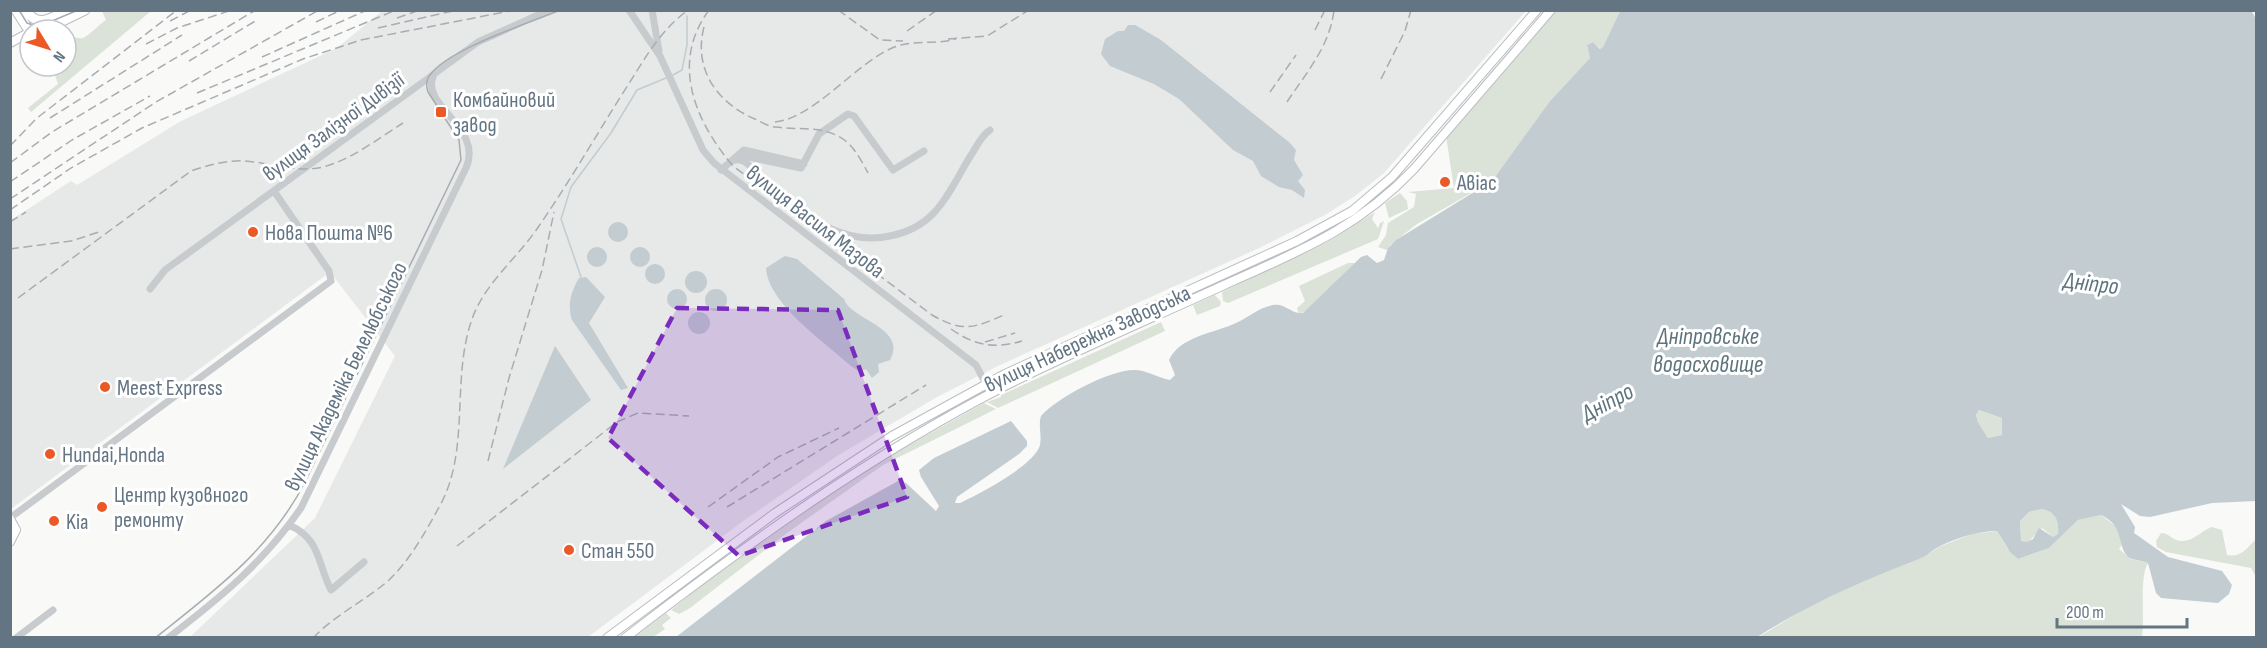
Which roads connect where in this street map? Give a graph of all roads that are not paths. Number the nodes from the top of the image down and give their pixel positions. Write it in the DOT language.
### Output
graph roads {
  1 [pos="67,10"];
  2 [pos="85,10"];
  3 [pos="549,10"];
  4 [pos="629,10"];
  5 [pos="652,10"];
  6 [pos="1537,10"];
  7 [pos="1551,10"];
  8 [pos="52,18"];
  9 [pos="69,18"];
  10 [pos="660,56"];
  11 [pos="433,77"];
  12 [pos="990,130"];
  13 [pos="924,151"];
  14 [pos="732,161"];
  15 [pos="722,170"];
  16 [pos="274,191"];
  17 [pos="150,289"];
  18 [pos="987,384"];
  19 [pos="991,393"];
  20 [pos="10,518"];
  21 [pos="289,525"];
  22 [pos="10,542"];
  23 [pos="364,562"];
  24 [pos="53,610"];
  25 [pos="16,638"];
  26 [pos="168,638"];
  27 [pos="607,638"];
  28 [pos="625,638"];
  1 -- 8 [label="highway"];
  2 -- 9 [label="highway"];
  3 -- 11 [label="street, вулиця Залізної Дивізії"];
  4 -- 10 [label="street, вулиця Василя Мазова"];
  5 -- 10 [label="street, вулиця Василя Мазова"];
  6 -- 18 [label="main road, вулиця Набережна Заводська"];
  7 -- 19 [label="main road, вулиця Набережна Заводська"];
  10 -- 15 [label="street, вулиця Василя Мазова"];
  11 -- 16 [label="street, вулиця Залізної Дивізії"];
  11 -- 21 [label="street, вулиця Академіка Белелюбського"];
  12 -- 14 [label="street"];
  13 -- 14 [label="street"];
  14 -- 15 [label="street"];
  15 -- 18 [label="street, вулиця Василя Мазова"];
  16 -- 17 [label="street, вулиця Залізної Дивізії"];
  16 -- 20 [label="street"];
  18 -- 19 [label="street, вулиця Василя Мазова"];
  18 -- 27 [label="main road, вулиця Набережна Заводська"];
  19 -- 28 [label="main road, вулиця Набережна Заводська"];
  20 -- 22 [label="main road"];
  21 -- 23 [label="street"];
  21 -- 26 [label="street, вулиця Академіка Белелюбського"];
  24 -- 25 [label="street"];
}
